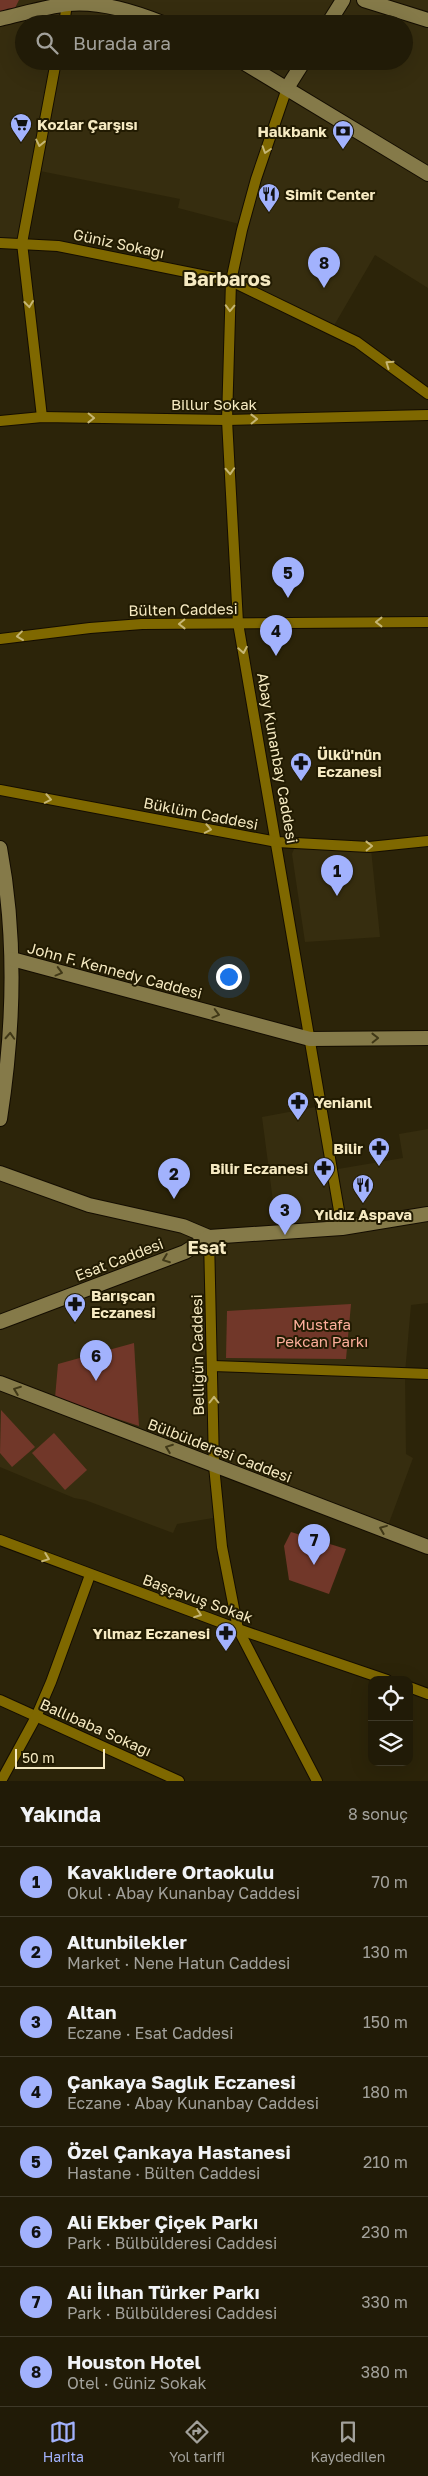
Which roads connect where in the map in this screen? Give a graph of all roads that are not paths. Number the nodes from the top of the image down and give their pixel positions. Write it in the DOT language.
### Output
graph roads {
  1 [pos="343,0"];
  2 [pos="364,0"];
  3 [pos="68,4"];
  4 [pos="18,15"];
  5 [pos="66,15"];
  6 [pos="139,15"];
  7 [pos="334,15"];
  8 [pos="412,15"];
  9 [pos="413,15"];
  10 [pos="15,16"];
  11 [pos="0,19"];
  12 [pos="428,20"];
  13 [pos="54,70"];
  14 [pos="256,70"];
  15 [pos="298,70"];
  16 [pos="286,88"];
  17 [pos="428,174"];
  18 [pos="0,243"];
  19 [pos="22,243"];
  20 [pos="231,281"];
  21 [pos="428,394"];
  22 [pos="428,414"];
  23 [pos="42,417"];
  24 [pos="227,420"];
  25 [pos="0,421"];
  26 [pos="428,622"];
  27 [pos="238,623"];
  28 [pos="0,639"];
  29 [pos="0,790"];
  30 [pos="428,841"];
  31 [pos="277,842"];
  32 [pos="0,848"];
  33 [pos="6,957"];
  34 [pos="428,1038"];
  35 [pos="310,1039"];
  36 [pos="0,1119"];
  37 [pos="0,1173"];
  38 [pos="428,1214"];
  39 [pos="342,1228"];
  40 [pos="209,1236"];
  41 [pos="0,1322"];
  42 [pos="214,1366"];
  43 [pos="428,1374"];
  44 [pos="0,1383"];
  45 [pos="214,1466"];
  46 [pos="0,1540"];
  47 [pos="428,1547"];
  48 [pos="90,1575"];
  49 [pos="238,1629"];
  50 [pos="375,1676"];
  51 [pos="413,1688"];
  52 [pos="428,1694"];
  53 [pos="0,1700"];
  54 [pos="36,1717"];
  55 [pos="2,1781"];
  56 [pos="179,1781"];
  57 [pos="317,1781"];
  1 -- 7 [label="main road"];
  2 -- 8 [label="main road"];
  3 -- 4 [label="main road"];
  3 -- 5 [label="street"];
  3 -- 6 [label="main road"];
  9 -- 12 [label="main road"];
  10 -- 11 [label="main road"];
  13 -- 19 [label="street, one-way"];
  14 -- 16 [label="main road"];
  15 -- 16 [label="main road"];
  16 -- 17 [label="main road"];
  16 -- 20 [label="street, Abay Kunanbay Caddesi, one-way"];
  18 -- 19 [label="street, Güniz Sokağı"];
  19 -- 20 [label="street, Güniz Sokağı"];
  19 -- 23 [label="street, one-way"];
  21 -- 20 [label="street, Güniz Sokağı, one-way"];
  20 -- 24 [label="street, Abay Kunanbay Caddesi, one-way"];
  24 -- 22 [label="street, Billur Sokak, one-way"];
  23 -- 24 [label="street, Billur Sokak, one-way"];
  23 -- 25 [label="street, Billur Sokak"];
  24 -- 27 [label="street, Abay Kunanbay Caddesi, one-way"];
  26 -- 27 [label="street, Bülten Caddesi, one-way"];
  27 -- 28 [label="street, Bülten Caddesi, one-way"];
  27 -- 31 [label="street, Abay Kunanbay Caddesi, one-way"];
  29 -- 31 [label="street, Büklüm Caddesi, one-way"];
  31 -- 30 [label="street, Büklüm Caddesi, one-way"];
  31 -- 35 [label="street, Abay Kunanbay Caddesi"];
  32 -- 33 [label="main road"];
  33 -- 35 [label="main road, John F. Kennedy Caddesi, one-way"];
  36 -- 33 [label="main road, one-way"];
  35 -- 34 [label="main road, John F. Kennedy Caddesi, one-way"];
  35 -- 39 [label="street, Abay Kunanbay Caddesi"];
  37 -- 40 [label="main road"];
  38 -- 39 [label="main road"];
  39 -- 40 [label="main road"];
  40 -- 41 [label="main road, Esat Caddesi, one-way"];
  40 -- 42 [label="street, Belligün Caddesi"];
  42 -- 43 [label="street"];
  45 -- 42 [label="street, Belligün Caddesi, one-way"];
  45 -- 44 [label="main road, Bülbülderesi Caddesi, one-way"];
  47 -- 45 [label="main road, Bülbülderesi Caddesi, one-way"];
  45 -- 49 [label="street, Belligün Caddesi"];
  46 -- 48 [label="street, Başçavuş Sokak, one-way"];
  48 -- 49 [label="street, Başçavuş Sokak, one-way"];
  48 -- 54 [label="street"];
  49 -- 50 [label="street, Başçavuş Sokak"];
  49 -- 57 [label="street, Belligün Caddesi"];
  51 -- 52 [label="street"];
  53 -- 54 [label="street, Ballıbaba Sokağı"];
  54 -- 55 [label="street"];
  54 -- 56 [label="street, Ballıbaba Sokağı"];
}
